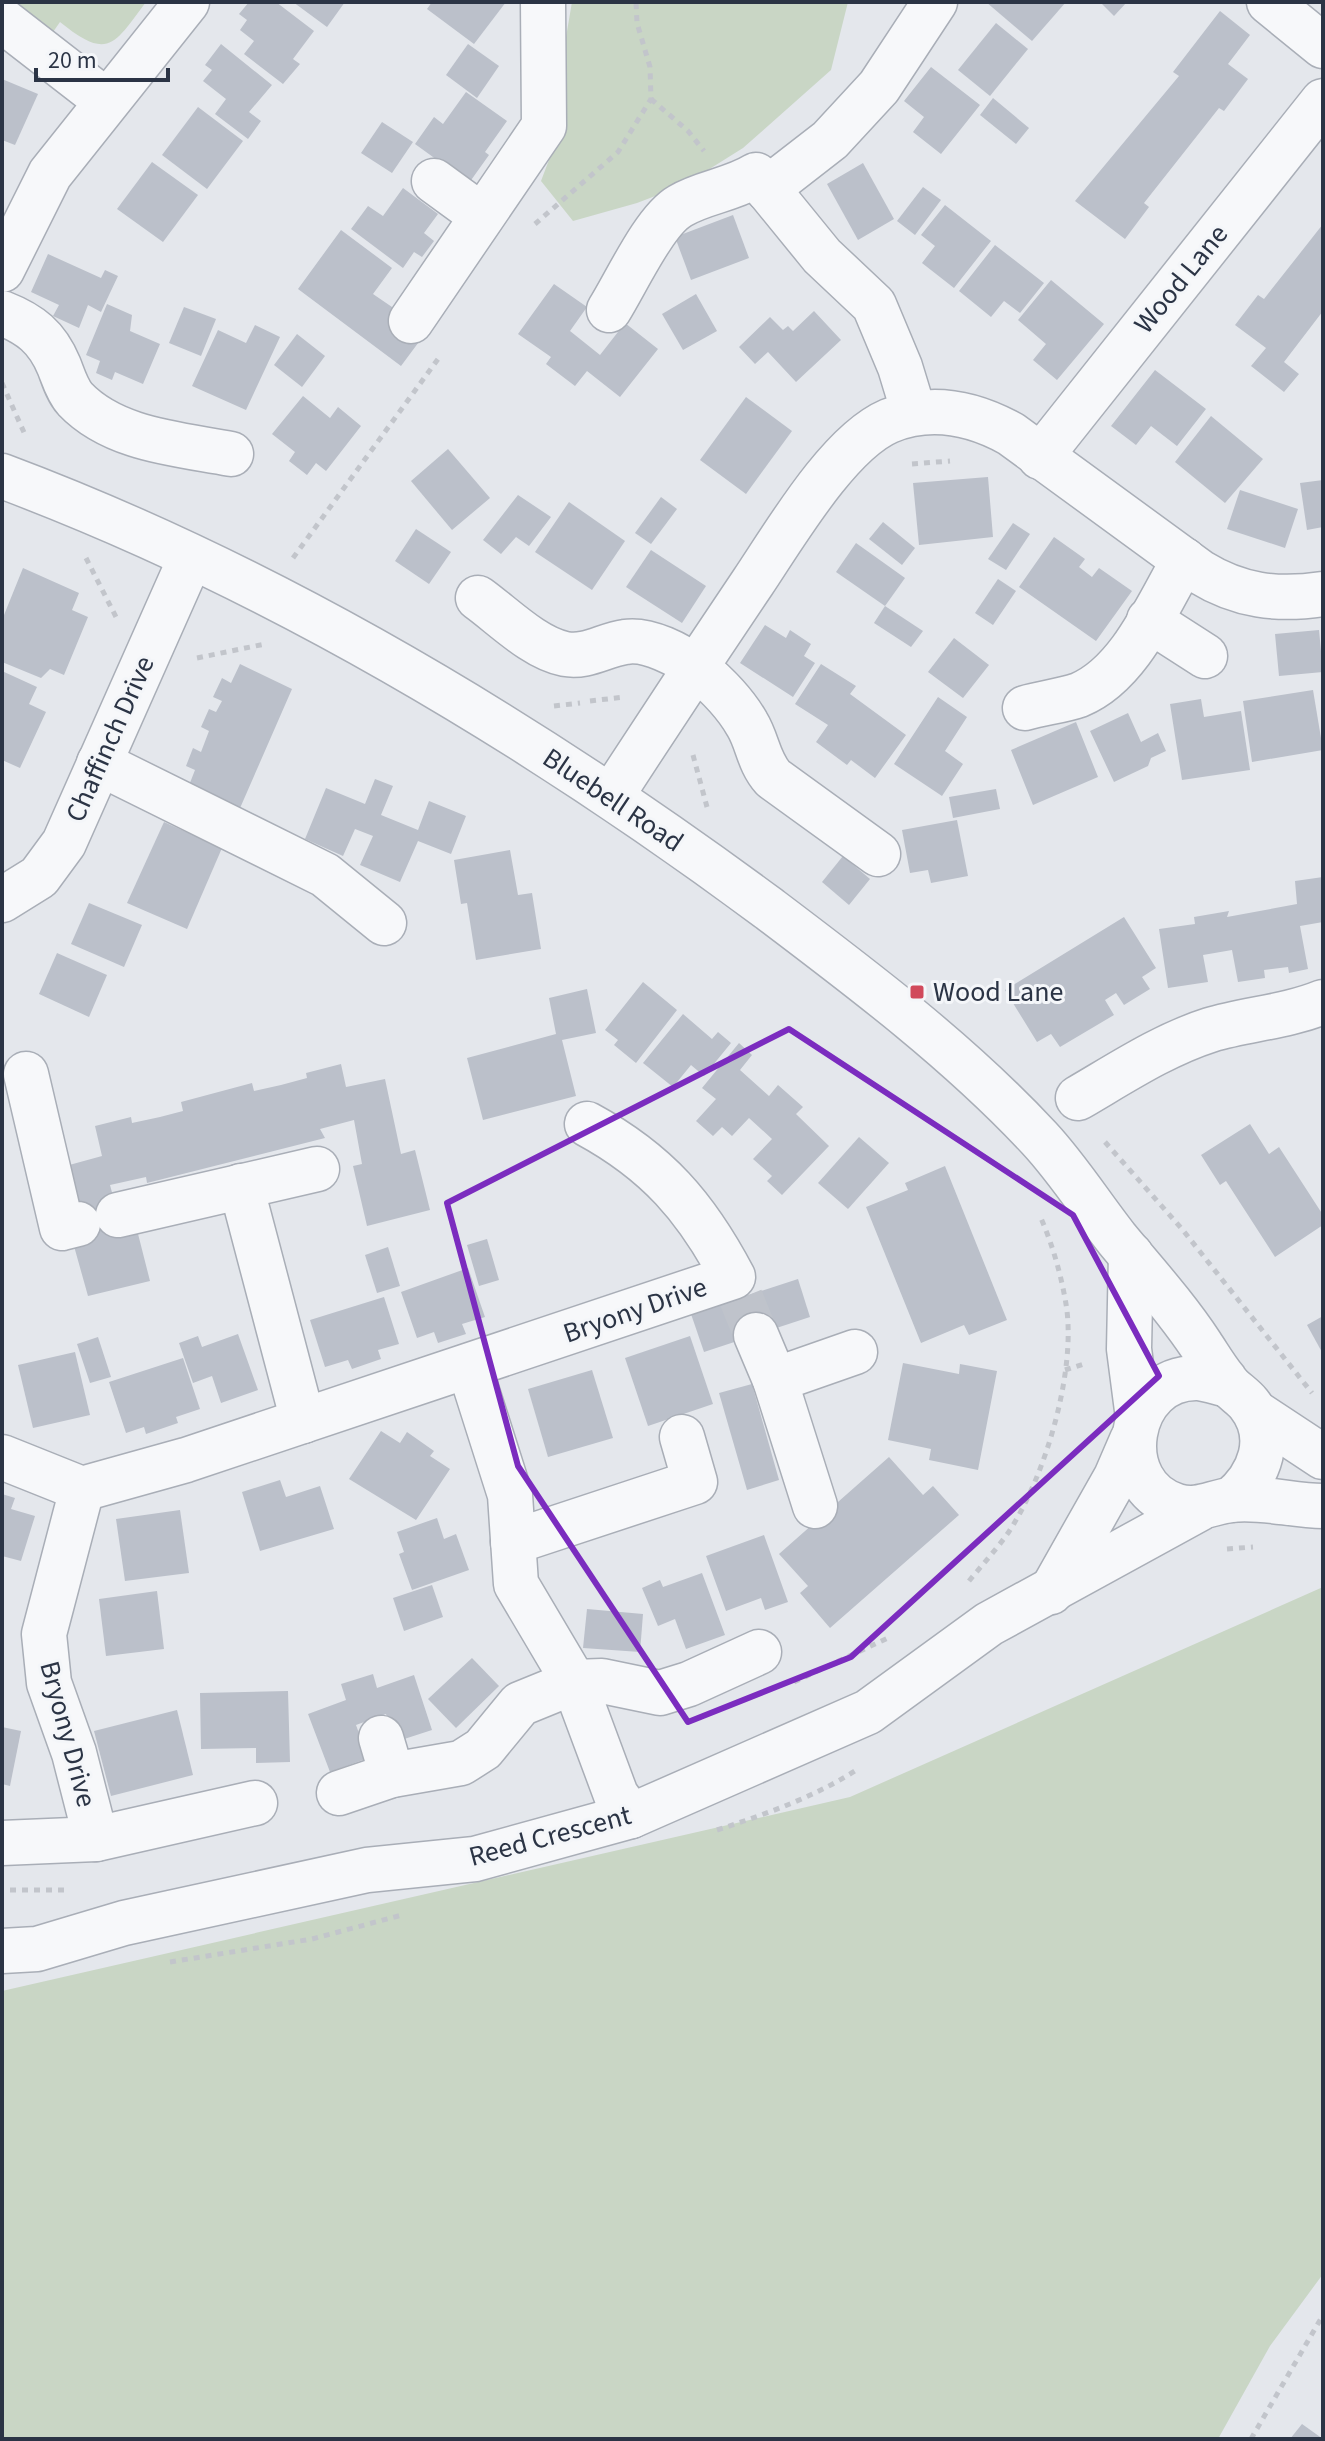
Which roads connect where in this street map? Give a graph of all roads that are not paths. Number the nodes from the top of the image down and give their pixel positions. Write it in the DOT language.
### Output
graph roads {
  1 [pos="187,2"];
  2 [pos="543,2"];
  3 [pos="935,2"];
  4 [pos="1269,2"];
  5 [pos="2,20"];
  6 [pos="1323,46"];
  7 [pos="105,100"];
  8 [pos="1323,101"];
  9 [pos="434,181"];
  10 [pos="753,184"];
  11 [pos="482,216"];
  12 [pos="2,270"];
  13 [pos="609,310"];
  14 [pos="2,313"];
  15 [pos="411,321"];
  16 [pos="914,413"];
  17 [pos="231,454"];
  18 [pos="1040,457"];
  19 [pos="2,476"];
  20 [pos="191,557"];
  21 [pos="1184,560"];
  22 [pos="1323,594"];
  23 [pos="478,598"];
  24 [pos="1149,620"];
  25 [pos="1205,656"];
  26 [pos="696,667"];
  27 [pos="1025,708"];
  28 [pos="99,763"];
  29 [pos="612,795"];
  30 [pos="878,854"];
  31 [pos="2,900"];
  32 [pos="384,923"];
  33 [pos="1319,1015"];
  34 [pos="26,1074"];
  35 [pos="1078,1098"];
  36 [pos="587,1124"];
  37 [pos="317,1169"];
  38 [pos="241,1186"];
  39 [pos="1131,1255"];
  40 [pos="744,1303"];
  41 [pos="855,1352"];
  42 [pos="469,1366"];
  43 [pos="775,1380"];
  44 [pos="1242,1399"];
  45 [pos="303,1421"];
  46 [pos="1135,1429"];
  47 [pos="682,1437"];
  48 [pos="2,1457"];
  49 [pos="1323,1457"];
  50 [pos="82,1489"];
  51 [pos="1215,1504"];
  52 [pos="815,1506"];
  53 [pos="1323,1506"];
  54 [pos="513,1542"];
  55 [pos="1051,1592"];
  56 [pos="759,1652"];
  57 [pos="574,1682"];
  58 [pos="339,1793"];
  59 [pos="255,1803"];
  60 [pos="631,1816"];
  61 [pos="96,1839"];
  62 [pos="2,1843"];
  63 [pos="2,1951"];
  1 -- 7 [label="street"];
  2 -- 11 [label="street"];
  3 -- 10 [label="street"];
  4 -- 6 [label="street"];
  5 -- 7 [label="street"];
  7 -- 12 [label="street"];
  8 -- 18 [label="street, Wood Lane"];
  9 -- 11 [label="street"];
  10 -- 13 [label="street"];
  10 -- 16 [label="street"];
  11 -- 15 [label="street"];
  14 -- 17 [label="street"];
  16 -- 18 [label="street"];
  16 -- 26 [label="street"];
  18 -- 21 [label="street"];
  19 -- 20 [label="street, Bluebell Road"];
  20 -- 28 [label="street, Chaffinch Drive"];
  20 -- 29 [label="street, Bluebell Road"];
  21 -- 22 [label="street"];
  21 -- 24 [label="street"];
  23 -- 26 [label="street"];
  24 -- 25 [label="street"];
  24 -- 27 [label="street"];
  26 -- 29 [label="street"];
  26 -- 30 [label="street"];
  28 -- 31 [label="street, Chaffinch Drive"];
  28 -- 32 [label="street"];
  29 -- 39 [label="street, Bluebell Road"];
  33 -- 35 [label="street"];
  34 -- 38 [label="street"];
  36 -- 40 [label="street, Bryony Drive"];
  37 -- 38 [label="street"];
  38 -- 45 [label="street"];
  39 -- 44 [label="street, Bluebell Road"];
  39 -- 46 [label="street"];
  40 -- 42 [label="street, Bryony Drive"];
  40 -- 43 [label="street"];
  41 -- 43 [label="street"];
  42 -- 45 [label="street, Bryony Drive"];
  42 -- 54 [label="street"];
  43 -- 52 [label="street"];
  44 -- 46 [label="street, Bluebell Road"];
  44 -- 49 [label="street, Bluebell Road"];
  44 -- 51 [label="street, Bluebell Road"];
  45 -- 50 [label="street, Bryony Drive"];
  46 -- 51 [label="street"];
  46 -- 55 [label="street"];
  47 -- 54 [label="street"];
  48 -- 50 [label="street"];
  50 -- 61 [label="street, Bryony Drive"];
  51 -- 53 [label="street"];
  51 -- 55 [label="street, Reed Crescent"];
  54 -- 57 [label="street"];
  55 -- 60 [label="street, Reed Crescent"];
  56 -- 57 [label="street"];
  57 -- 58 [label="street"];
  57 -- 60 [label="street"];
  59 -- 61 [label="street, Bryony Drive"];
  60 -- 63 [label="street, Reed Crescent"];
  61 -- 62 [label="street, Bryony Drive"];
}
